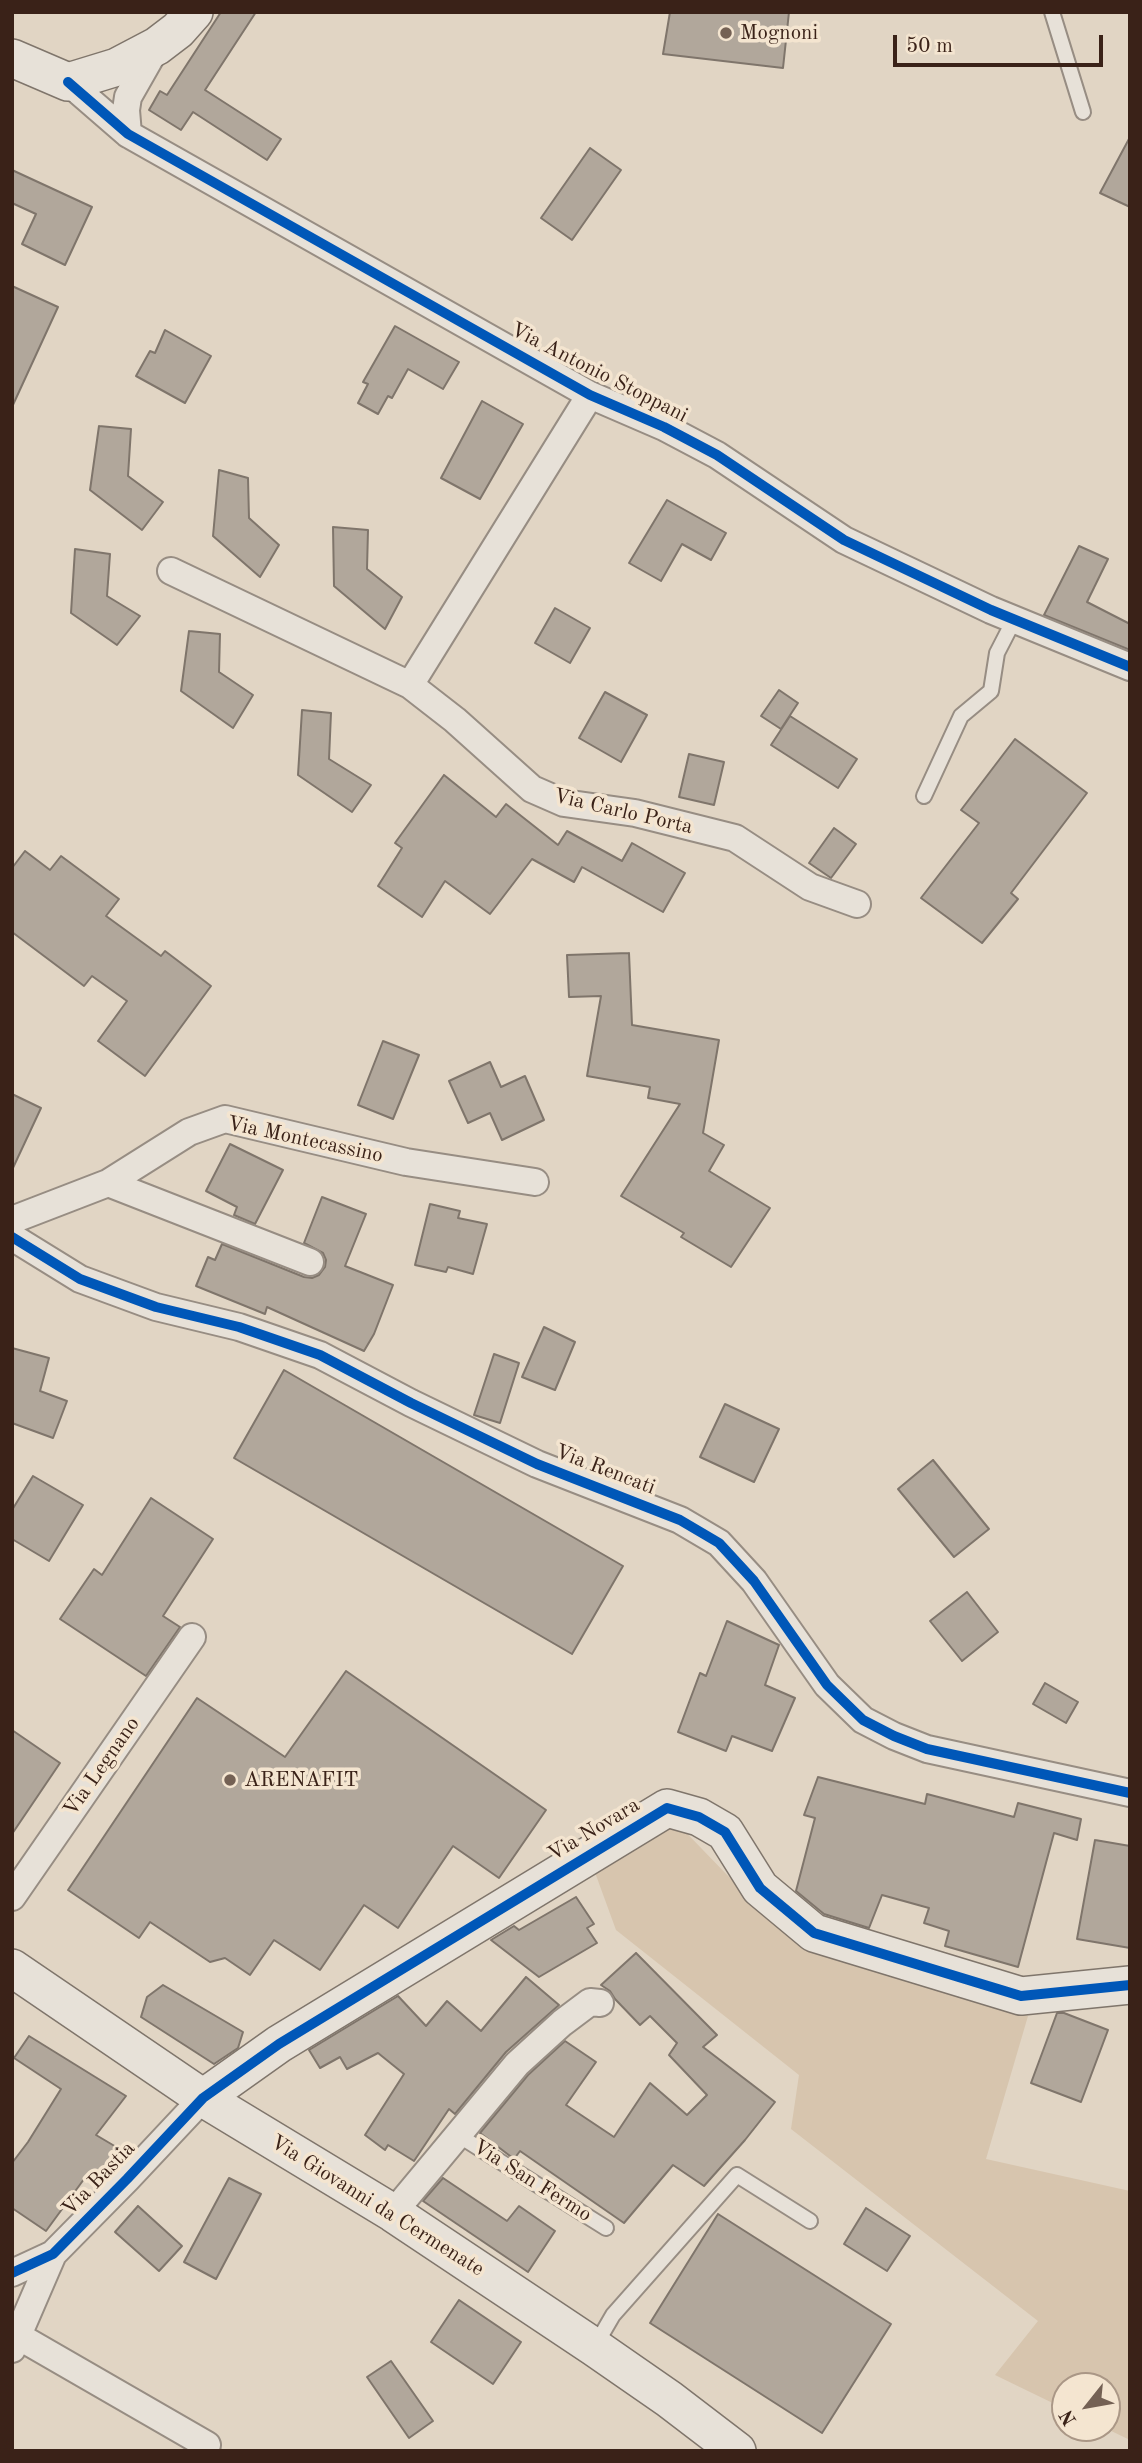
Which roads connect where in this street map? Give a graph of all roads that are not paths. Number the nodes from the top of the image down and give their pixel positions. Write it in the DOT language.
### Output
graph roads {
  1 [pos="194,12"];
  2 [pos="1052,12"];
  3 [pos="157,46"];
  4 [pos="12,58"];
  5 [pos="68,82"];
  6 [pos="1083,112"];
  7 [pos="128,134"];
  8 [pos="590,395"];
  9 [pos="171,571"];
  10 [pos="1014,620"];
  11 [pos="1130,667"];
  12 [pos="410,685"];
  13 [pos="924,796"];
  14 [pos="857,904"];
  15 [pos="535,1182"];
  16 [pos="108,1183"];
  17 [pos="12,1220"];
  18 [pos="12,1237"];
  19 [pos="310,1262"];
  20 [pos="192,1637"];
  21 [pos="1130,1793"];
  22 [pos="12,1897"];
  23 [pos="12,1968"];
  24 [pos="1130,1985"];
  25 [pos="600,2003"];
  26 [pos="203,2098"];
  27 [pos="458,2135"];
  28 [pos="393,2213"];
  29 [pos="810,2221"];
  30 [pos="606,2228"];
  31 [pos="53,2254"];
  32 [pos="12,2273"];
  33 [pos="15,2343"];
  34 [pos="594,2347"];
  35 [pos="207,2445"];
  36 [pos="737,2451"];
  1 -- 3 [label="main road"];
  2 -- 6 [label="lane"];
  3 -- 5 [label="main road"];
  3 -- 7 [label="street"];
  4 -- 5 [label="main road"];
  5 -- 7 [label="street, Via Antonio Stoppani"];
  7 -- 8 [label="street, Via Antonio Stoppani"];
  8 -- 10 [label="street, Via Antonio Stoppani"];
  8 -- 12 [label="street"];
  9 -- 12 [label="street, Via Carlo Porta"];
  10 -- 11 [label="street, Via Antonio Stoppani"];
  10 -- 13 [label="lane"];
  12 -- 14 [label="street, Via Carlo Porta"];
  15 -- 16 [label="street, Via Montecassino"];
  16 -- 17 [label="street, Via Montecassino"];
  16 -- 19 [label="street"];
  18 -- 21 [label="street, Via Rencati"];
  20 -- 22 [label="street, Via Legnano"];
  23 -- 26 [label="main road, Via Giovanni da Cermenate"];
  24 -- 26 [label="main road, Via Novara"];
  25 -- 27 [label="street, Via San Fermo"];
  26 -- 28 [label="main road, Via Giovanni da Cermenate"];
  26 -- 31 [label="street, Via Bastia"];
  27 -- 28 [label="street, Via San Fermo"];
  27 -- 30 [label="lane, Via San Fermo"];
  28 -- 34 [label="main road, Via Giovanni da Cermenate"];
  29 -- 34 [label="lane"];
  31 -- 32 [label="street, Via Bastia"];
  31 -- 33 [label="street"];
  33 -- 35 [label="street"];
  34 -- 36 [label="main road, Via Giovanni da Cermenate"];
}
